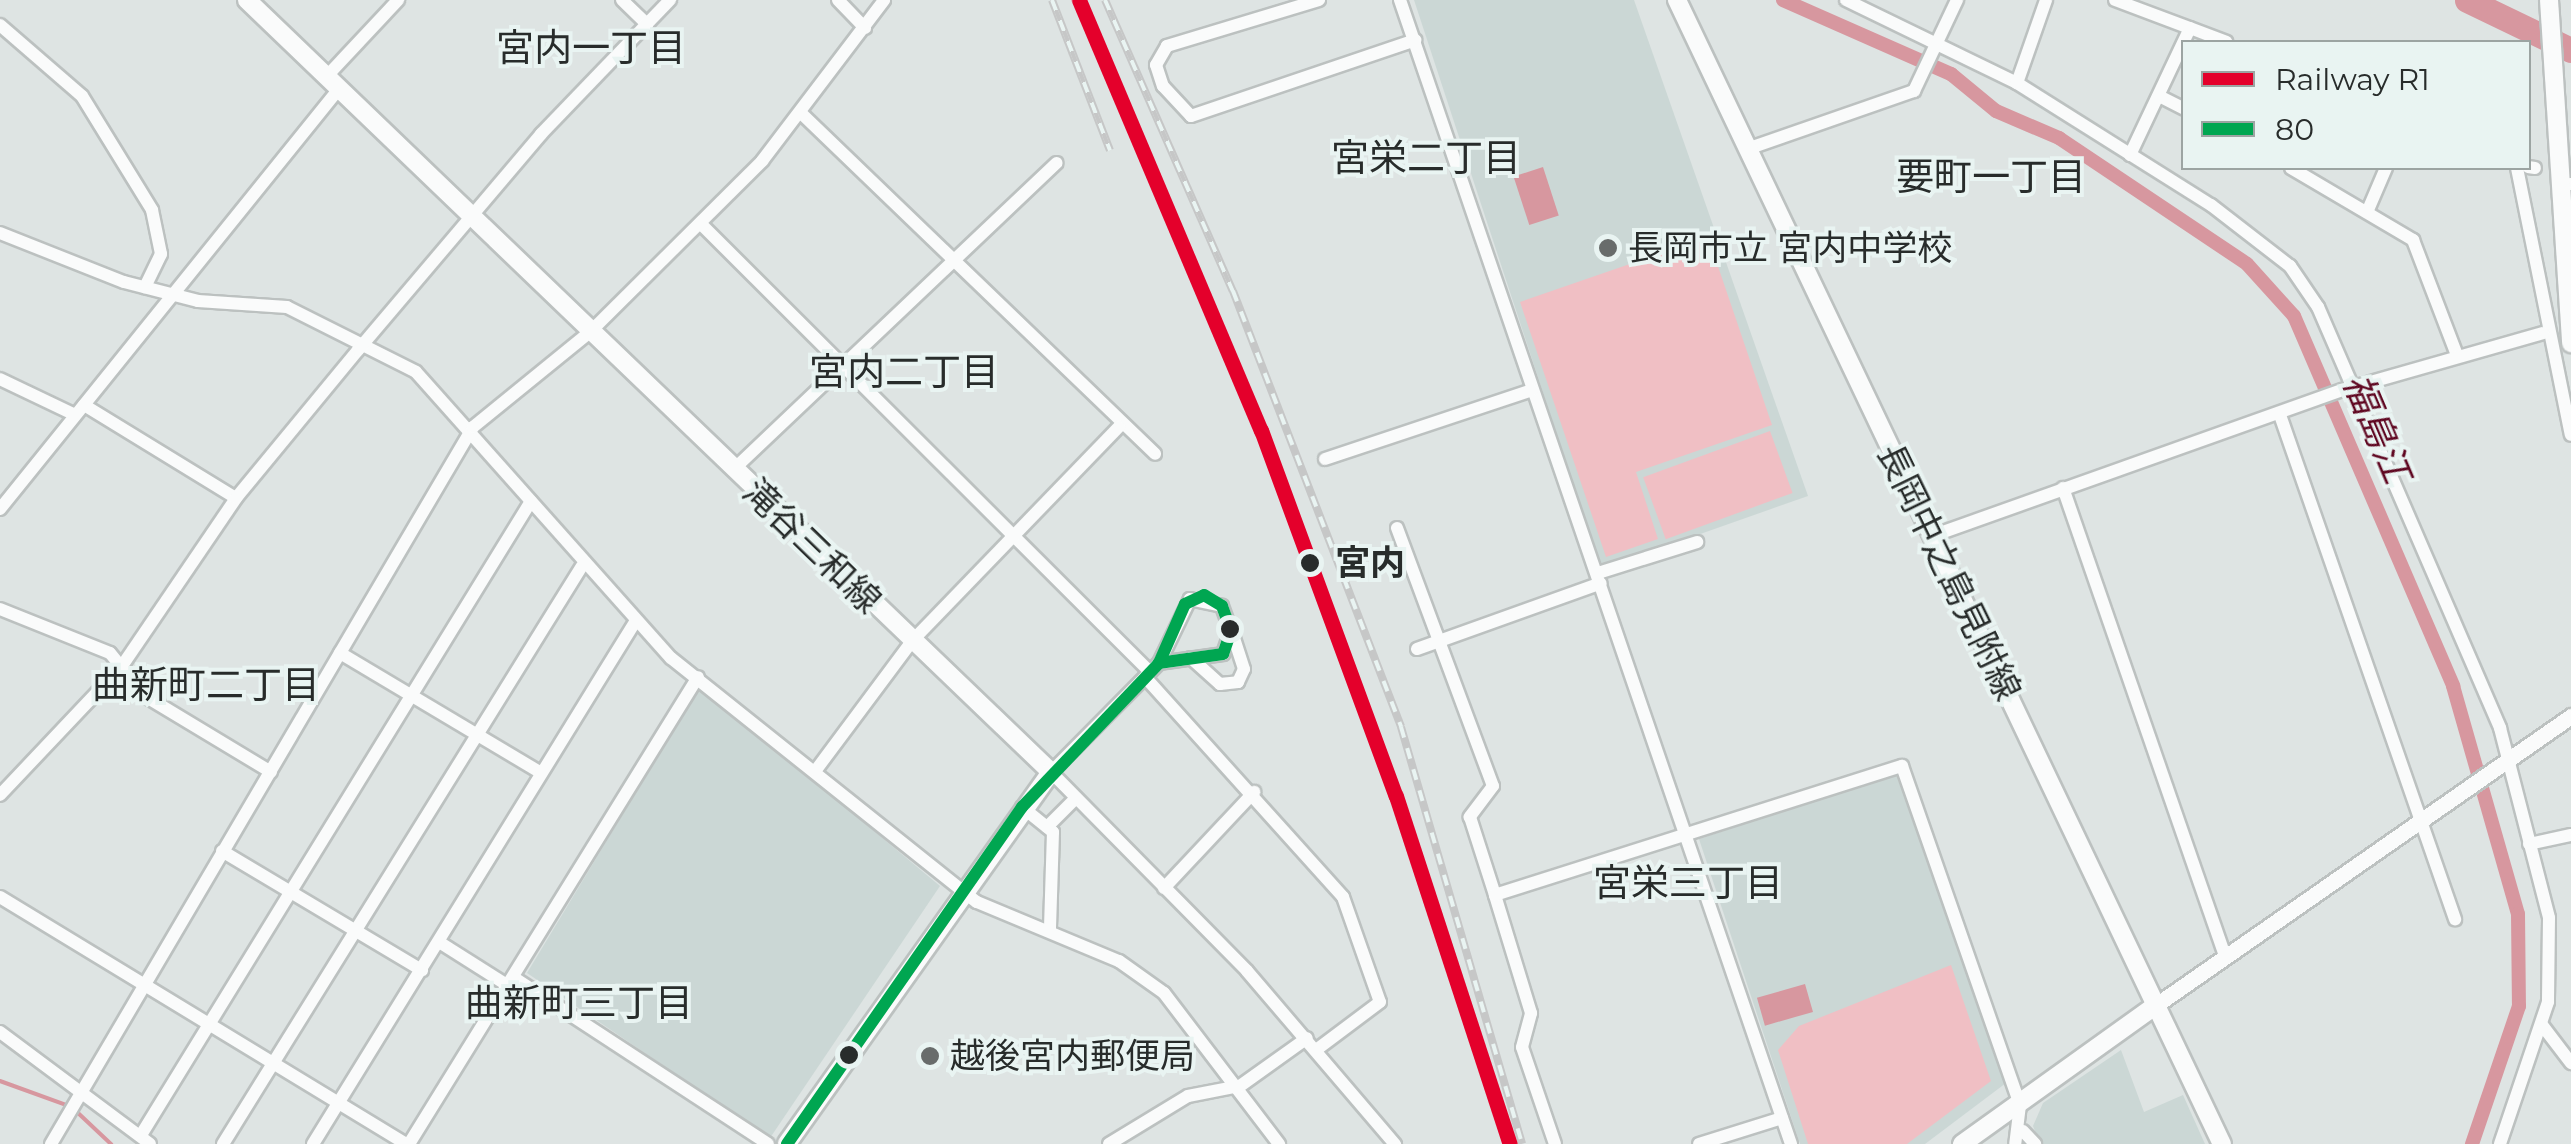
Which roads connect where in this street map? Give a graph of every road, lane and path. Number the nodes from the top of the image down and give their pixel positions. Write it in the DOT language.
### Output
graph roads {
  1 [pos="247,0"];
  2 [pos="398,0"];
  3 [pos="622,0"];
  4 [pos="670,0"];
  5 [pos="838,0"];
  6 [pos="884,0"];
  7 [pos="1400,0"];
  8 [pos="1676,0"];
  9 [pos="1846,0"];
  10 [pos="1957,0"];
  11 [pos="2046,0"];
  12 [pos="2115,0"];
  13 [pos="2549,0"];
  14 [pos="1310,1"];
  15 [pos="647,24"];
  16 [pos="0,25"];
  17 [pos="865,28"];
  18 [pos="2190,28"];
  19 [pos="1416,40"];
  20 [pos="2184,40"];
  21 [pos="2221,40"];
  22 [pos="2181,47"];
  23 [pos="1939,53"];
  24 [pos="333,83"];
  25 [pos="2017,83"];
  26 [pos="2158,96"];
  27 [pos="2181,108"];
  28 [pos="802,114"];
  29 [pos="1747,149"];
  30 [pos="2130,155"];
  31 [pos="1056,163"];
  32 [pos="2295,170"];
  33 [pos="2385,170"];
  34 [pos="2517,170"];
  35 [pos="2368,210"];
  36 [pos="472,218"];
  37 [pos="700,224"];
  38 [pos="0,233"];
  39 [pos="951,260"];
  40 [pos="145,286"];
  41 [pos="176,294"];
  42 [pos="590,332"];
  43 [pos="2543,333"];
  44 [pos="2571,343"];
  45 [pos="358,350"];
  46 [pos="2456,355"];
  47 [pos="843,365"];
  48 [pos="0,379"];
  49 [pos="2347,389"];
  50 [pos="1532,390"];
  51 [pos="79,410"];
  52 [pos="2280,414"];
  53 [pos="1120,427"];
  54 [pos="473,428"];
  55 [pos="2571,435"];
  56 [pos="1155,454"];
  57 [pos="1325,459"];
  58 [pos="734,470"];
  59 [pos="2063,488"];
  60 [pos="236,498"];
  61 [pos="531,501"];
  62 [pos="0,509"];
  63 [pos="1397,528"];
  64 [pos="1014,535"];
  65 [pos="1932,536"];
  66 [pos="1697,542"];
  67 [pos="582,566"];
  68 [pos="1599,578"];
  69 [pos="0,610"];
  70 [pos="635,622"];
  71 [pos="1231,631"];
  72 [pos="912,641"];
  73 [pos="1442,641"];
  74 [pos="1417,649"];
  75 [pos="340,652"];
  76 [pos="1190,656"];
  77 [pos="122,666"];
  78 [pos="1151,671"];
  79 [pos="698,677"];
  80 [pos="412,692"];
  81 [pos="2571,716"];
  82 [pos="474,735"];
  83 [pos="2505,761"];
  84 [pos="816,770"];
  85 [pos="271,772"];
  86 [pos="1051,772"];
  87 [pos="541,773"];
  88 [pos="1254,792"];
  89 [pos="0,794"];
  90 [pos="1076,798"];
  91 [pos="1022,807"];
  92 [pos="2420,821"];
  93 [pos="1047,827"];
  94 [pos="1684,832"];
  95 [pos="2571,836"];
  96 [pos="2530,844"];
  97 [pos="222,851"];
  98 [pos="294,888"];
  99 [pos="1164,888"];
  100 [pos="960,890"];
  101 [pos="1495,895"];
  102 [pos="0,897"];
  103 [pos="2455,919"];
  104 [pos="357,929"];
  105 [pos="1050,929"];
  106 [pos="439,942"];
  107 [pos="2226,958"];
  108 [pos="422,970"];
  109 [pos="142,982"];
  110 [pos="512,982"];
  111 [pos="2156,1005"];
  112 [pos="206,1023"];
  113 [pos="2542,1025"];
  114 [pos="0,1032"];
  115 [pos="1312,1044"];
  116 [pos="2571,1063"];
  117 [pos="272,1065"];
  118 [pos="78,1086"];
  119 [pos="1240,1086"];
  120 [pos="338,1102"];
  121 [pos="2020,1105"];
  122 [pos="1782,1118"];
  123 [pos="2023,1131"];
  124 [pos="146,1140"];
  125 [pos="51,1144"];
  126 [pos="223,1144"];
  127 [pos="313,1144"];
  128 [pos="408,1144"];
  129 [pos="768,1144"];
  130 [pos="787,1144"];
  131 [pos="1109,1144"];
  132 [pos="1279,1144"];
  133 [pos="1396,1144"];
  134 [pos="1555,1144"];
  135 [pos="1700,1144"];
  136 [pos="1791,1144"];
  137 [pos="1962,1144"];
  138 [pos="2016,1144"];
  139 [pos="2035,1144"];
  140 [pos="2222,1144"];
  141 [pos="2500,1144"];
  1 -- 24 [label="main road, 滝谷三和線"];
  2 -- 24 [label="street"];
  3 -- 15 [label="street"];
  4 -- 15 [label="street"];
  5 -- 17 [label="street"];
  6 -- 17 [label="street"];
  7 -- 19 [label="street"];
  8 -- 29 [label="main road, 長岡中之島見附線"];
  9 -- 23 [label="street"];
  10 -- 23 [label="street"];
  11 -- 25 [label="street"];
  12 -- 18 [label="street"];
  13 -- 44 [label="main road"];
  14 -- 19 [label="street"];
  15 -- 36 [label="street"];
  16 -- 40 [label="street"];
  17 -- 28 [label="street"];
  18 -- 20 [label="street"];
  18 -- 21 [label="street"];
  19 -- 50 [label="street"];
  22 -- 26 [label="street"];
  23 -- 25 [label="street"];
  23 -- 29 [label="street"];
  24 -- 36 [label="main road, 滝谷三和線"];
  24 -- 41 [label="street"];
  25 -- 30 [label="street"];
  26 -- 27 [label="street"];
  26 -- 30 [label="street"];
  28 -- 37 [label="street"];
  28 -- 39 [label="street"];
  29 -- 65 [label="main road, 長岡中之島見附線"];
  30 -- 49 [label="street"];
  31 -- 39 [label="street"];
  32 -- 35 [label="street"];
  33 -- 35 [label="street"];
  34 -- 43 [label="street"];
  35 -- 46 [label="street"];
  36 -- 42 [label="main road, 滝谷三和線"];
  36 -- 45 [label="street"];
  37 -- 42 [label="street"];
  37 -- 47 [label="street"];
  38 -- 40 [label="street"];
  39 -- 47 [label="street"];
  39 -- 53 [label="street"];
  40 -- 41 [label="street"];
  41 -- 45 [label="street"];
  41 -- 51 [label="street"];
  42 -- 54 [label="street"];
  42 -- 58 [label="main road, 滝谷三和線"];
  43 -- 46 [label="street"];
  43 -- 55 [label="street"];
  45 -- 54 [label="street"];
  45 -- 60 [label="street"];
  46 -- 49 [label="street"];
  47 -- 58 [label="street"];
  47 -- 64 [label="street"];
  48 -- 51 [label="street"];
  49 -- 52 [label="street"];
  49 -- 83 [label="street"];
  50 -- 57 [label="street"];
  50 -- 68 [label="street"];
  51 -- 60 [label="street"];
  51 -- 62 [label="street"];
  52 -- 59 [label="street"];
  52 -- 92 [label="street"];
  53 -- 56 [label="street"];
  53 -- 64 [label="street"];
  54 -- 61 [label="street"];
  54 -- 75 [label="street"];
  58 -- 72 [label="main road, 滝谷三和線"];
  59 -- 65 [label="street"];
  59 -- 107 [label="street"];
  60 -- 77 [label="street"];
  61 -- 67 [label="street"];
  61 -- 80 [label="street"];
  63 -- 73 [label="street"];
  64 -- 72 [label="street"];
  64 -- 78 [label="street"];
  65 -- 111 [label="main road, 長岡中之島見附線"];
  66 -- 68 [label="street"];
  67 -- 70 [label="street"];
  67 -- 82 [label="street"];
  68 -- 73 [label="street"];
  68 -- 94 [label="street"];
  69 -- 77 [label="street"];
  70 -- 79 [label="street"];
  70 -- 87 [label="street"];
  71 -- 76 [label="street"];
  71 -- 76 [label="street"];
  71 -- 78 [label="street"];
  72 -- 84 [label="street"];
  72 -- 86 [label="main road, 滝谷三和線"];
  73 -- 74 [label="street"];
  73 -- 101 [label="street"];
  75 -- 80 [label="street"];
  75 -- 85 [label="street"];
  76 -- 78 [label="street"];
  77 -- 85 [label="street"];
  77 -- 89 [label="street"];
  78 -- 86 [label="street"];
  78 -- 88 [label="street"];
  79 -- 84 [label="street"];
  79 -- 110 [label="street"];
  80 -- 82 [label="street"];
  80 -- 98 [label="street"];
  81 -- 83 [label="street"];
  82 -- 87 [label="street"];
  82 -- 104 [label="street"];
  83 -- 92 [label="street"];
  83 -- 96 [label="street"];
  84 -- 100 [label="street"];
  85 -- 97 [label="street"];
  86 -- 90 [label="street"];
  86 -- 91 [label="main road"];
  87 -- 106 [label="street"];
  88 -- 99 [label="street"];
  88 -- 115 [label="street"];
  90 -- 93 [label="street"];
  90 -- 99 [label="street"];
  91 -- 93 [label="street"];
  91 -- 100 [label="main road"];
  92 -- 103 [label="street"];
  92 -- 107 [label="street"];
  93 -- 105 [label="street"];
  94 -- 101 [label="street"];
  94 -- 121 [label="street"];
  94 -- 122 [label="street"];
  95 -- 96 [label="street"];
  96 -- 113 [label="street"];
  97 -- 98 [label="street"];
  97 -- 109 [label="street"];
  98 -- 104 [label="street"];
  98 -- 112 [label="street"];
  99 -- 115 [label="street"];
  100 -- 105 [label="street"];
  100 -- 130 [label="main road"];
  101 -- 134 [label="street"];
  102 -- 109 [label="street"];
  104 -- 108 [label="street"];
  104 -- 117 [label="street"];
  105 -- 119 [label="street"];
  106 -- 108 [label="street"];
  106 -- 110 [label="street"];
  107 -- 111 [label="street"];
  108 -- 120 [label="street"];
  109 -- 112 [label="street"];
  109 -- 118 [label="street"];
  110 -- 128 [label="street"];
  110 -- 129 [label="street"];
  111 -- 121 [label="main road"];
  111 -- 140 [label="main road, 長岡中之島見附線"];
  112 -- 117 [label="street"];
  112 -- 124 [label="street"];
  113 -- 116 [label="street"];
  113 -- 141 [label="street"];
  114 -- 118 [label="street"];
  115 -- 119 [label="street"];
  115 -- 133 [label="street"];
  117 -- 120 [label="street"];
  117 -- 126 [label="street"];
  118 -- 124 [label="street"];
  118 -- 125 [label="street"];
  119 -- 131 [label="street"];
  119 -- 132 [label="street"];
  120 -- 127 [label="street"];
  120 -- 128 [label="street"];
  121 -- 123 [label="street"];
  121 -- 137 [label="main road"];
  122 -- 135 [label="street"];
  122 -- 136 [label="street"];
  123 -- 138 [label="street"];
  123 -- 139 [label="street"];
}
